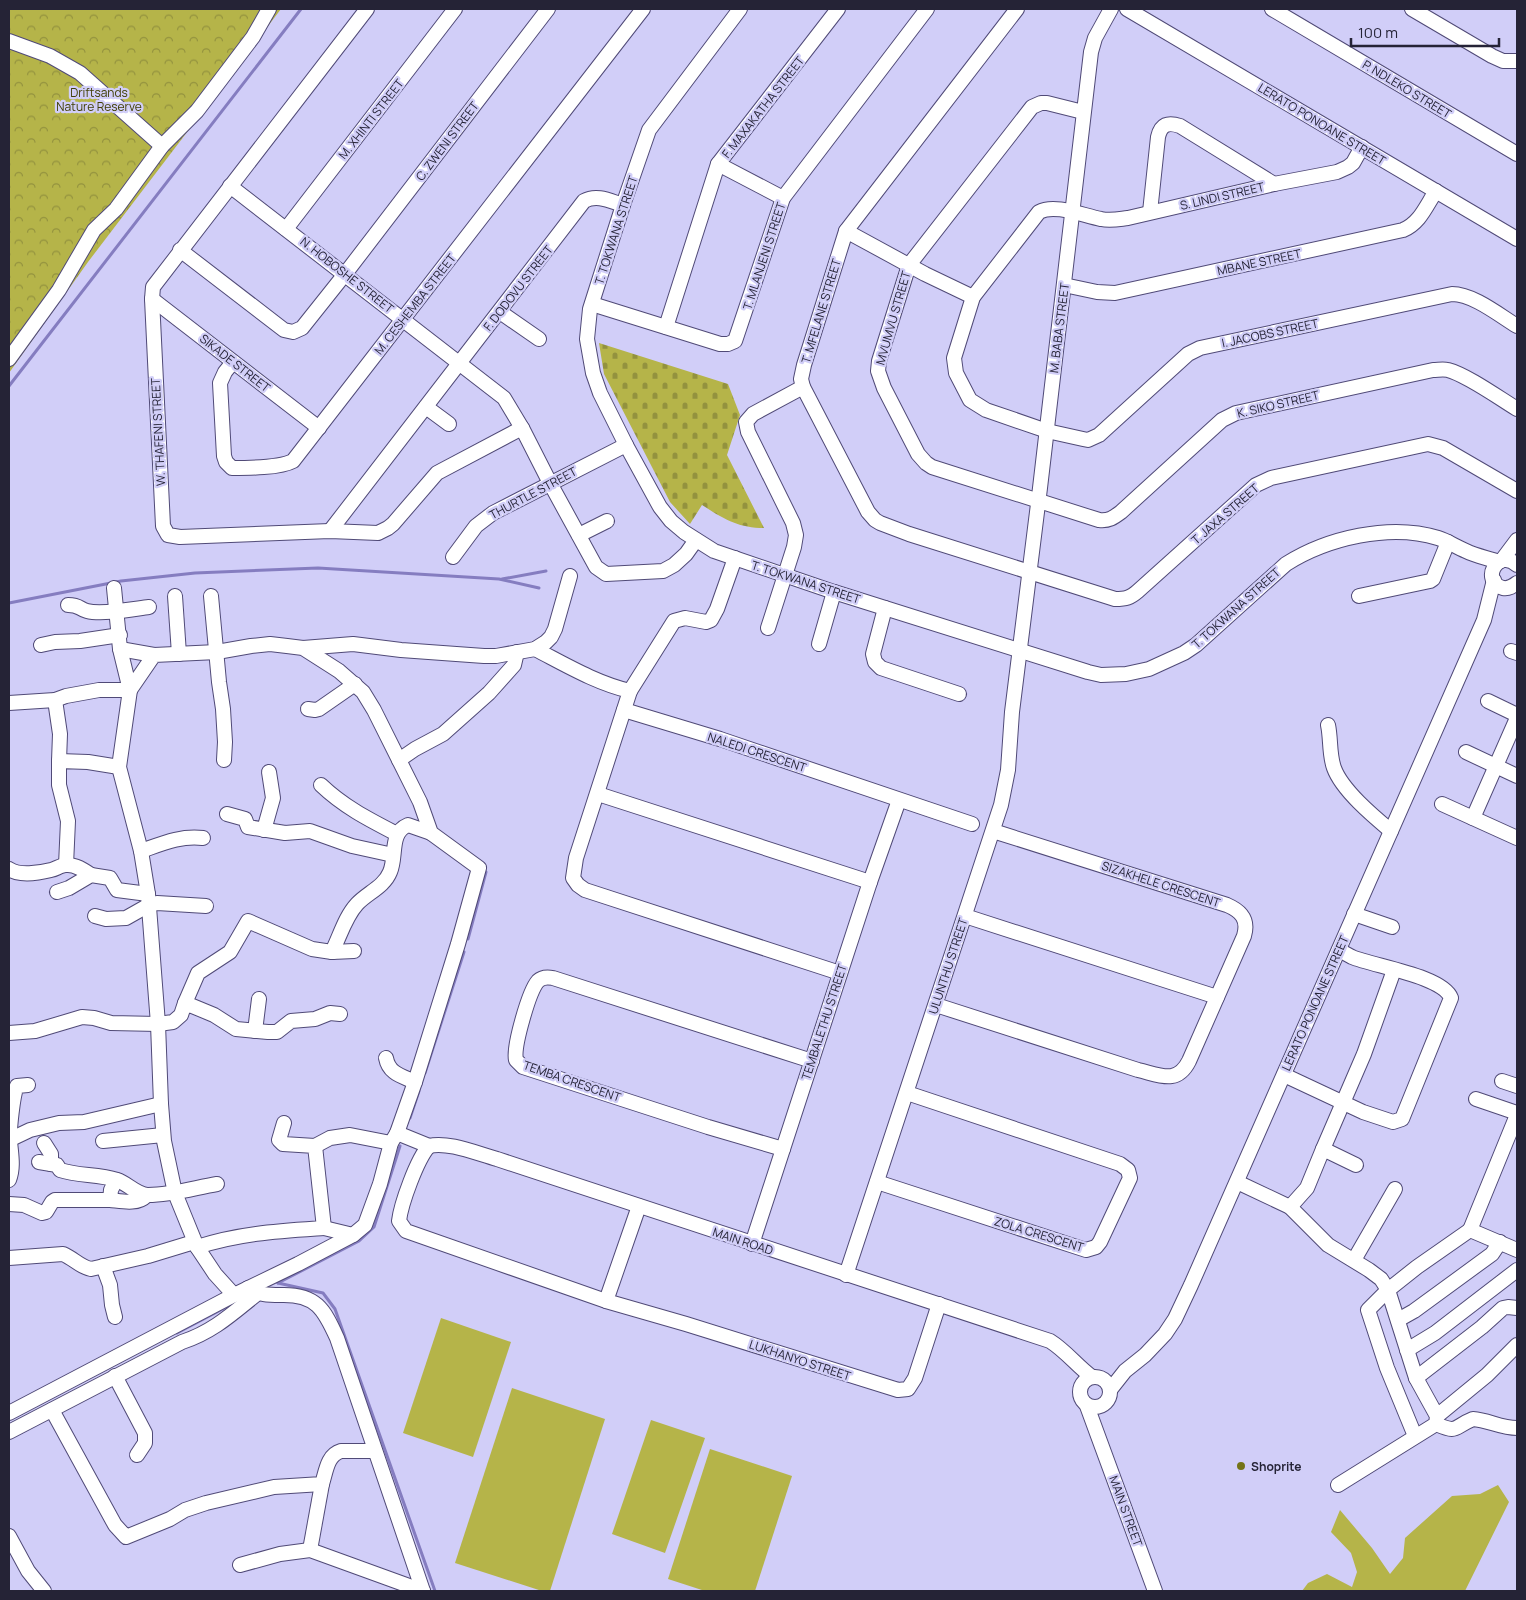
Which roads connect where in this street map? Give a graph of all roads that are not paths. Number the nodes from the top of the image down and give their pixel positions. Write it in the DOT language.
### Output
graph roads {
  1 [pos="269,9"];
  2 [pos="367,9"];
  3 [pos="455,9"];
  4 [pos="548,9"];
  5 [pos="643,9"];
  6 [pos="740,9"];
  7 [pos="838,9"];
  8 [pos="927,9"];
  9 [pos="1017,9"];
  10 [pos="1111,9"];
  11 [pos="1127,9"];
  12 [pos="1272,9"];
  13 [pos="1412,9"];
  14 [pos="9,41"];
  15 [pos="1517,61"];
  16 [pos="1083,112"];
  17 [pos="162,146"];
  18 [pos="1362,147"];
  19 [pos="1517,154"];
  20 [pos="718,164"];
  21 [pos="1274,184"];
  22 [pos="230,186"];
  23 [pos="1436,191"];
  24 [pos="782,198"];
  25 [pos="623,205"];
  26 [pos="1072,212"];
  27 [pos="1150,212"];
  28 [pos="286,229"];
  29 [pos="846,231"];
  30 [pos="1517,239"];
  31 [pos="180,250"];
  32 [pos="909,265"];
  33 [pos="346,274"];
  34 [pos="1064,285"];
  35 [pos="973,297"];
  36 [pos="152,299"];
  37 [pos="592,304"];
  38 [pos="500,312"];
  39 [pos="404,319"];
  40 [pos="1517,326"];
  41 [pos="666,327"];
  42 [pos="539,339"];
  43 [pos="9,359"];
  44 [pos="233,362"];
  45 [pos="459,363"];
  46 [pos="803,387"];
  47 [pos="426,407"];
  48 [pos="1517,409"];
  49 [pos="449,424"];
  50 [pos="319,428"];
  51 [pos="522,428"];
  52 [pos="1047,431"];
  53 [pos="626,445"];
  54 [pos="550,483"];
  55 [pos="1517,491"];
  56 [pos="1039,501"];
  57 [pos="607,520"];
  58 [pos="330,531"];
  59 [pos="579,535"];
  60 [pos="696,540"];
  61 [pos="1517,540"];
  62 [pos="1448,542"];
  63 [pos="453,557"];
  64 [pos="735,558"];
  65 [pos="1517,565"];
  66 [pos="1497,569"];
  67 [pos="1030,572"];
  68 [pos="785,575"];
  69 [pos="570,576"];
  70 [pos="1513,586"];
  71 [pos="114,588"];
  72 [pos="834,592"];
  73 [pos="175,596"];
  74 [pos="212,596"];
  75 [pos="1359,596"];
  76 [pos="68,605"];
  77 [pos="149,606"];
  78 [pos="885,608"];
  79 [pos="116,611"];
  80 [pos="1484,620"];
  81 [pos="768,628"];
  82 [pos="120,642"];
  83 [pos="818,644"];
  84 [pos="41,645"];
  85 [pos="303,648"];
  86 [pos="535,649"];
  87 [pos="1020,651"];
  88 [pos="217,652"];
  89 [pos="517,652"];
  90 [pos="179,654"];
  91 [pos="154,655"];
  92 [pos="355,684"];
  93 [pos="130,690"];
  94 [pos="630,691"];
  95 [pos="959,694"];
  96 [pos="55,700"];
  97 [pos="1488,702"];
  98 [pos="9,703"];
  99 [pos="308,709"];
  100 [pos="624,710"];
  101 [pos="1517,716"];
  102 [pos="1328,725"];
  103 [pos="1466,752"];
  104 [pos="224,760"];
  105 [pos="399,760"];
  106 [pos="59,761"];
  107 [pos="1495,766"];
  108 [pos="118,767"];
  109 [pos="269,772"];
  110 [pos="1517,776"];
  111 [pos="321,785"];
  112 [pos="598,794"];
  113 [pos="899,800"];
  114 [pos="1442,804"];
  115 [pos="227,814"];
  116 [pos="1473,818"];
  117 [pos="972,824"];
  118 [pos="264,830"];
  119 [pos="993,831"];
  120 [pos="1391,831"];
  121 [pos="397,834"];
  122 [pos="430,834"];
  123 [pos="203,838"];
  124 [pos="1517,838"];
  125 [pos="141,851"];
  126 [pos="393,855"];
  127 [pos="66,865"];
  128 [pos="9,869"];
  129 [pos="91,876"];
  130 [pos="870,882"];
  131 [pos="57,892"];
  132 [pos="148,900"];
  133 [pos="206,906"];
  134 [pos="1354,914"];
  135 [pos="95,916"];
  136 [pos="964,916"];
  137 [pos="1392,927"];
  138 [pos="354,950"];
  139 [pos="1338,950"];
  140 [pos="332,952"];
  141 [pos="1394,970"];
  142 [pos="840,973"];
  143 [pos="1217,996"];
  144 [pos="260,999"];
  145 [pos="185,1003"];
  146 [pos="936,1005"];
  147 [pos="340,1014"];
  148 [pos="158,1024"];
  149 [pos="255,1031"];
  150 [pos="9,1033"];
  151 [pos="386,1058"];
  152 [pos="812,1061"];
  153 [pos="1284,1075"];
  154 [pos="1502,1081"];
  155 [pos="415,1082"];
  156 [pos="28,1085"];
  157 [pos="1517,1086"];
  158 [pos="907,1093"];
  159 [pos="1476,1099"];
  160 [pos="1342,1102"];
  161 [pos="161,1104"];
  162 [pos="1517,1114"];
  163 [pos="284,1123"];
  164 [pos="163,1136"];
  165 [pos="394,1138"];
  166 [pos="9,1139"];
  167 [pos="103,1141"];
  168 [pos="44,1143"];
  169 [pos="315,1146"];
  170 [pos="429,1146"];
  171 [pos="783,1149"];
  172 [pos="1323,1149"];
  173 [pos="1356,1166"];
  174 [pos="9,1180"];
  175 [pos="116,1180"];
  176 [pos="877,1182"];
  177 [pos="1237,1182"];
  178 [pos="217,1184"];
  179 [pos="1395,1189"];
  180 [pos="175,1194"];
  181 [pos="146,1196"];
  182 [pos="110,1200"];
  183 [pos="9,1204"];
  184 [pos="639,1206"];
  185 [pos="1290,1207"];
  186 [pos="324,1228"];
  187 [pos="1470,1230"];
  188 [pos="353,1235"];
  189 [pos="1500,1242"];
  190 [pos="196,1244"];
  191 [pos="752,1244"];
  192 [pos="1517,1250"];
  193 [pos="9,1258"];
  194 [pos="1354,1260"];
  195 [pos="103,1266"];
  196 [pos="1517,1270"];
  197 [pos="846,1275"];
  198 [pos="1388,1290"];
  199 [pos="253,1291"];
  200 [pos="234,1295"];
  201 [pos="606,1301"];
  202 [pos="939,1304"];
  203 [pos="1517,1308"];
  204 [pos="115,1317"];
  205 [pos="1398,1320"];
  206 [pos="1517,1345"];
  207 [pos="1407,1350"];
  208 [pos="1125,1371"];
  209 [pos="115,1376"];
  210 [pos="1416,1378"];
  211 [pos="1091,1380"];
  212 [pos="1110,1390"];
  213 [pos="1094,1406"];
  214 [pos="52,1410"];
  215 [pos="9,1413"];
  216 [pos="1437,1420"];
  217 [pos="1517,1428"];
  218 [pos="9,1432"];
  219 [pos="1414,1436"];
  220 [pos="375,1450"];
  221 [pos="137,1455"];
  222 [pos="322,1484"];
  223 [pos="1338,1485"];
  224 [pos="9,1536"];
  225 [pos="310,1550"];
  226 [pos="240,1566"];
  227 [pos="44,1591"];
  228 [pos="423,1591"];
  229 [pos="1155,1591"];
  1 -- 17 [label="street"];
  2 -- 22 [label="street, W. THAFENI STREET"];
  3 -- 28 [label="street, M. XHINTI STREET"];
  4 -- 33 [label="street, C. ZWENI STREET"];
  5 -- 39 [label="street, M. CESHEMBA STREET"];
  6 -- 25 [label="street, T. TOKWANA STREET"];
  7 -- 20 [label="street, F. MAXAKATHA STREET"];
  8 -- 24 [label="street, T. MLANJENI STREET"];
  9 -- 29 [label="street, T. MFELANE STREET"];
  10 -- 16 [label="street, M. BABA STREET"];
  11 -- 18 [label="street, LERATO PONOANE STREET"];
  12 -- 19 [label="street, P. NDLEKO STREET"];
  13 -- 15 [label="street"];
  14 -- 17 [label="street"];
  16 -- 26 [label="street, M. BABA STREET"];
  16 -- 32 [label="street, MVUMVU STREET"];
  17 -- 43 [label="street"];
  18 -- 21 [label="street, S. LINDI STREET"];
  18 -- 23 [label="street, LERATO PONOANE STREET"];
  20 -- 24 [label="street"];
  20 -- 41 [label="street, F. MAXAKATHA STREET"];
  21 -- 27 [label="street, S. LINDI STREET"];
  21 -- 27 [label="street"];
  22 -- 28 [label="street, N. HOBOSHE STREET"];
  22 -- 31 [label="street, W. THAFENI STREET"];
  23 -- 30 [label="street, LERATO PONOANE STREET"];
  23 -- 34 [label="street, MBANE STREET"];
  24 -- 41 [label="street, T. MLANJENI STREET"];
  25 -- 37 [label="street, T. TOKWANA STREET"];
  25 -- 38 [label="street, F. DODOVU STREET"];
  26 -- 27 [label="street, S. LINDI STREET"];
  26 -- 34 [label="street, M. BABA STREET"];
  26 -- 35 [label="street, S. LINDI STREET"];
  28 -- 33 [label="street, N. HOBOSHE STREET"];
  29 -- 32 [label="street"];
  29 -- 46 [label="street, T. MFELANE STREET"];
  31 -- 33 [label="street, C. ZWENI STREET"];
  31 -- 36 [label="street, W. THAFENI STREET"];
  32 -- 35 [label="street"];
  32 -- 56 [label="street, MVUMVU STREET"];
  33 -- 39 [label="street, N. HOBOSHE STREET"];
  34 -- 52 [label="street, M. BABA STREET"];
  35 -- 52 [label="street, I. JACOBS STREET"];
  36 -- 44 [label="street, SIKADE STREET"];
  36 -- 58 [label="street, W. THAFENI STREET"];
  37 -- 41 [label="street, T. MLANJENI STREET"];
  37 -- 53 [label="street, T. TOKWANA STREET"];
  38 -- 42 [label="street"];
  38 -- 45 [label="street, F. DODOVU STREET"];
  39 -- 45 [label="street, N. HOBOSHE STREET"];
  39 -- 50 [label="street, M. CESHEMBA STREET"];
  40 -- 52 [label="street, I. JACOBS STREET"];
  44 -- 50 [label="street, SIKADE STREET"];
  44 -- 50 [label="street, M. CESHEMBA STREET"];
  45 -- 47 [label="street, F. DODOVU STREET"];
  45 -- 51 [label="street, N. HOBOSHE STREET"];
  46 -- 67 [label="street"];
  46 -- 68 [label="street"];
  47 -- 49 [label="street"];
  47 -- 58 [label="street, F. DODOVU STREET"];
  48 -- 56 [label="street, K. SIKO STREET"];
  51 -- 54 [label="street, N. HOBOSHE STREET"];
  51 -- 58 [label="street, W. THAFENI STREET"];
  52 -- 56 [label="street, M. BABA STREET"];
  53 -- 54 [label="street, THURTLE STREET"];
  53 -- 60 [label="street, T. TOKWANA STREET"];
  54 -- 59 [label="street, N. HOBOSHE STREET"];
  54 -- 63 [label="street, THURTLE STREET"];
  55 -- 67 [label="street, T. JAXA STREET"];
  56 -- 67 [label="street, M. BABA STREET"];
  57 -- 59 [label="street"];
  59 -- 60 [label="street, N. HOBOSHE STREET"];
  60 -- 64 [label="street, T. TOKWANA STREET"];
  61 -- 66 [label="street"];
  62 -- 66 [label="street, T. TOKWANA STREET"];
  62 -- 75 [label="street"];
  62 -- 87 [label="street, T. TOKWANA STREET"];
  64 -- 68 [label="street, T. TOKWANA STREET"];
  64 -- 94 [label="street"];
  65 -- 66 [label="street"];
  66 -- 70 [label="street"];
  66 -- 80 [label="street, LERATO PONOANE STREET"];
  67 -- 87 [label="street, M. BABA STREET"];
  68 -- 72 [label="street, T. TOKWANA STREET"];
  68 -- 81 [label="street"];
  69 -- 86 [label="street"];
  70 -- 80 [label="street, LERATO PONOANE STREET"];
  71 -- 79 [label="street"];
  72 -- 78 [label="street, T. TOKWANA STREET"];
  72 -- 83 [label="street"];
  73 -- 90 [label="street"];
  74 -- 88 [label="street"];
  76 -- 79 [label="street"];
  77 -- 79 [label="street"];
  78 -- 87 [label="street, T. TOKWANA STREET"];
  78 -- 95 [label="street"];
  79 -- 82 [label="street"];
  80 -- 120 [label="street, LERATO PONOANE STREET"];
  82 -- 84 [label="street"];
  82 -- 91 [label="street"];
  82 -- 93 [label="street"];
  85 -- 88 [label="street"];
  85 -- 89 [label="street"];
  85 -- 92 [label="street"];
  86 -- 89 [label="street"];
  86 -- 94 [label="street"];
  87 -- 119 [label="street, ULUNTHU STREET"];
  88 -- 90 [label="street"];
  88 -- 104 [label="street"];
  89 -- 105 [label="street"];
  90 -- 91 [label="street"];
  91 -- 93 [label="street"];
  92 -- 99 [label="street"];
  92 -- 105 [label="street"];
  93 -- 96 [label="street"];
  93 -- 108 [label="street"];
  94 -- 100 [label="street"];
  96 -- 98 [label="street"];
  96 -- 106 [label="street"];
  97 -- 101 [label="street"];
  100 -- 112 [label="street"];
  100 -- 113 [label="street, NALEDI CRESCENT"];
  101 -- 107 [label="street"];
  102 -- 120 [label="street"];
  103 -- 107 [label="street"];
  105 -- 122 [label="street"];
  106 -- 108 [label="street"];
  106 -- 127 [label="street"];
  107 -- 110 [label="street"];
  107 -- 116 [label="street"];
  108 -- 125 [label="street"];
  109 -- 118 [label="street"];
  111 -- 121 [label="street"];
  112 -- 130 [label="street"];
  112 -- 142 [label="street"];
  113 -- 117 [label="street, NALEDI CRESCENT"];
  113 -- 130 [label="street, TEMBALETHU STREET"];
  114 -- 116 [label="street"];
  115 -- 118 [label="street"];
  116 -- 124 [label="street"];
  118 -- 126 [label="street"];
  119 -- 136 [label="street, ULUNTHU STREET"];
  119 -- 143 [label="street, SIZAKHELE CRESCENT"];
  120 -- 134 [label="street, LERATO PONOANE STREET"];
  121 -- 122 [label="street"];
  121 -- 126 [label="street"];
  122 -- 155 [label="street"];
  123 -- 125 [label="street"];
  125 -- 132 [label="street"];
  126 -- 140 [label="street"];
  127 -- 128 [label="street"];
  127 -- 129 [label="street"];
  129 -- 131 [label="street"];
  129 -- 132 [label="street"];
  130 -- 142 [label="street, TEMBALETHU STREET"];
  132 -- 133 [label="street"];
  132 -- 135 [label="street"];
  132 -- 148 [label="street"];
  134 -- 137 [label="street"];
  134 -- 139 [label="street, LERATO PONOANE STREET"];
  136 -- 143 [label="street"];
  136 -- 146 [label="street, ULUNTHU STREET"];
  138 -- 140 [label="street"];
  139 -- 141 [label="street"];
  139 -- 153 [label="street, LERATO PONOANE STREET"];
  140 -- 145 [label="street"];
  141 -- 160 [label="street"];
  141 -- 160 [label="street"];
  142 -- 152 [label="street, TEMBALETHU STREET"];
  143 -- 146 [label="street, SIZAKHELE CRESCENT"];
  144 -- 149 [label="street"];
  145 -- 148 [label="street"];
  145 -- 149 [label="street"];
  146 -- 158 [label="street, ULUNTHU STREET"];
  147 -- 149 [label="street"];
  148 -- 150 [label="street"];
  148 -- 161 [label="street"];
  151 -- 155 [label="street"];
  152 -- 171 [label="street, TEMBALETHU STREET"];
  152 -- 171 [label="street, TEMBA CRESCENT"];
  153 -- 160 [label="street"];
  153 -- 177 [label="street, LERATO PONOANE STREET"];
  154 -- 157 [label="street"];
  155 -- 165 [label="street"];
  156 -- 166 [label="street"];
  158 -- 176 [label="street, ULUNTHU STREET"];
  158 -- 176 [label="street, ZOLA CRESCENT"];
  159 -- 162 [label="street"];
  160 -- 172 [label="street"];
  161 -- 164 [label="street"];
  161 -- 166 [label="street"];
  162 -- 187 [label="street"];
  163 -- 169 [label="street"];
  164 -- 167 [label="street"];
  164 -- 180 [label="street"];
  165 -- 169 [label="street, MAIN ROAD"];
  165 -- 170 [label="street, MAIN ROAD"];
  165 -- 188 [label="street"];
  166 -- 174 [label="street"];
  168 -- 175 [label="street"];
  169 -- 186 [label="street"];
  170 -- 184 [label="street, MAIN ROAD"];
  170 -- 201 [label="street, LUKHANYO STREET"];
  171 -- 191 [label="street, TEMBALETHU STREET"];
  172 -- 173 [label="street"];
  172 -- 185 [label="street"];
  175 -- 181 [label="street"];
  175 -- 182 [label="street"];
  176 -- 197 [label="street, ULUNTHU STREET"];
  177 -- 185 [label="street"];
  177 -- 208 [label="street, LERATO PONOANE STREET"];
  178 -- 180 [label="street"];
  179 -- 194 [label="street"];
  180 -- 181 [label="street"];
  180 -- 190 [label="street"];
  181 -- 182 [label="street"];
  182 -- 183 [label="street"];
  184 -- 191 [label="street, MAIN ROAD"];
  184 -- 201 [label="street"];
  185 -- 194 [label="street"];
  186 -- 188 [label="street"];
  186 -- 190 [label="street"];
  187 -- 189 [label="street"];
  187 -- 198 [label="street"];
  188 -- 199 [label="street"];
  189 -- 192 [label="street"];
  189 -- 205 [label="street"];
  190 -- 195 [label="street"];
  190 -- 200 [label="street"];
  191 -- 197 [label="street, MAIN ROAD"];
  193 -- 195 [label="street"];
  194 -- 198 [label="street"];
  195 -- 204 [label="street"];
  196 -- 207 [label="street"];
  197 -- 202 [label="street, MAIN ROAD"];
  198 -- 205 [label="street"];
  198 -- 219 [label="street"];
  199 -- 200 [label="street"];
  199 -- 209 [label="street"];
  199 -- 220 [label="street"];
  200 -- 215 [label="street"];
  201 -- 202 [label="street, LUKHANYO STREET"];
  202 -- 211 [label="street, MAIN ROAD"];
  203 -- 210 [label="street"];
  205 -- 207 [label="street"];
  206 -- 216 [label="street"];
  207 -- 210 [label="street"];
  208 -- 211 [label="street, LERATO PONOANE STREET"];
  208 -- 212 [label="street, LERATO PONOANE STREET"];
  209 -- 214 [label="street"];
  209 -- 221 [label="street"];
  210 -- 216 [label="street"];
  211 -- 212 [label="street"];
  211 -- 213 [label="street"];
  212 -- 213 [label="street, LERATO PONOANE STREET"];
  213 -- 229 [label="street, MAIN STREET"];
  214 -- 218 [label="street"];
  214 -- 222 [label="street"];
  216 -- 217 [label="street"];
  216 -- 219 [label="street"];
  219 -- 223 [label="street"];
  220 -- 222 [label="street"];
  220 -- 228 [label="street"];
  222 -- 225 [label="street"];
  224 -- 227 [label="street"];
  225 -- 226 [label="street"];
  225 -- 228 [label="street"];
}
